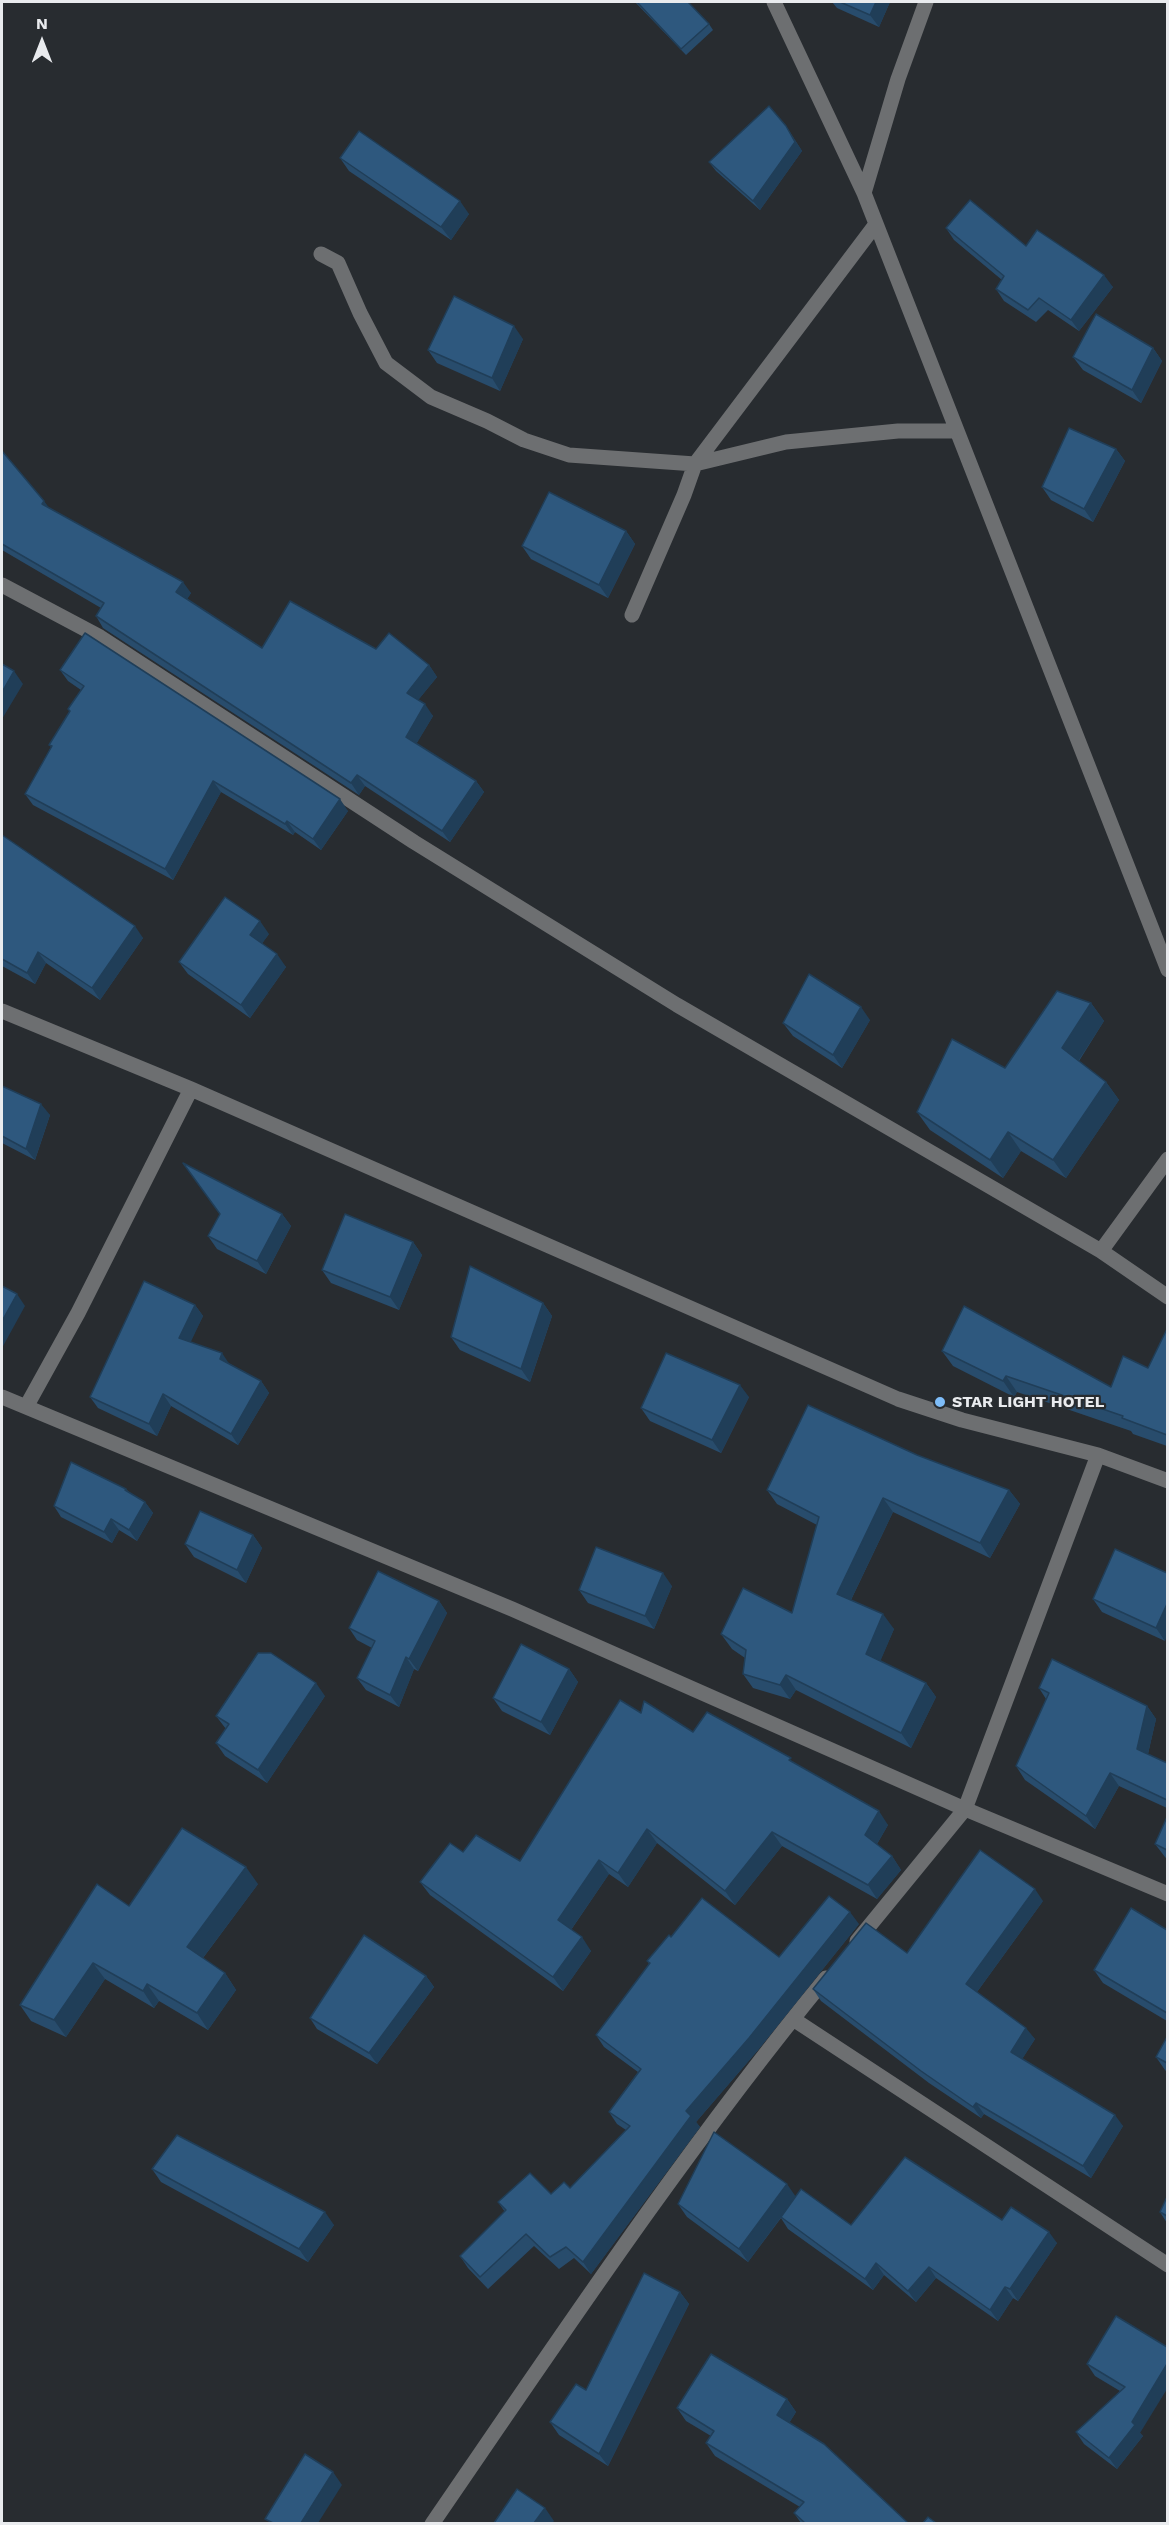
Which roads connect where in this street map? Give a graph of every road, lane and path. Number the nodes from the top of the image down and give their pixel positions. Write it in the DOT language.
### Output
graph roads {
  1 [pos="774,2"];
  2 [pos="926,2"];
  3 [pos="864,193"];
  4 [pos="876,224"];
  5 [pos="321,254"];
  6 [pos="957,432"];
  7 [pos="695,464"];
  8 [pos="2,585"];
  9 [pos="632,615"];
  10 [pos="1167,970"];
  11 [pos="2,1011"];
  12 [pos="191,1089"];
  13 [pos="1167,1159"];
  14 [pos="1101,1251"];
  15 [pos="1167,1297"];
  16 [pos="2,1397"];
  17 [pos="26,1407"];
  18 [pos="1098,1455"];
  19 [pos="1167,1481"];
  20 [pos="965,1809"];
  21 [pos="1167,1894"];
  22 [pos="792,2019"];
  23 [pos="1167,2265"];
  24 [pos="432,2523"];
  1 -- 3 [label="street"];
  2 -- 3 [label="street"];
  3 -- 4 [label="street"];
  4 -- 6 [label="street"];
  4 -- 7 [label="street"];
  5 -- 7 [label="street"];
  6 -- 7 [label="street"];
  6 -- 10 [label="street"];
  7 -- 9 [label="street"];
  8 -- 14 [label="street"];
  11 -- 12 [label="street"];
  12 -- 17 [label="street"];
  12 -- 18 [label="street"];
  13 -- 14 [label="street"];
  14 -- 15 [label="street"];
  16 -- 17 [label="street"];
  17 -- 20 [label="street"];
  18 -- 19 [label="street"];
  18 -- 20 [label="street"];
  20 -- 21 [label="street"];
  20 -- 22 [label="street"];
  22 -- 23 [label="street"];
  22 -- 24 [label="street"];
}
